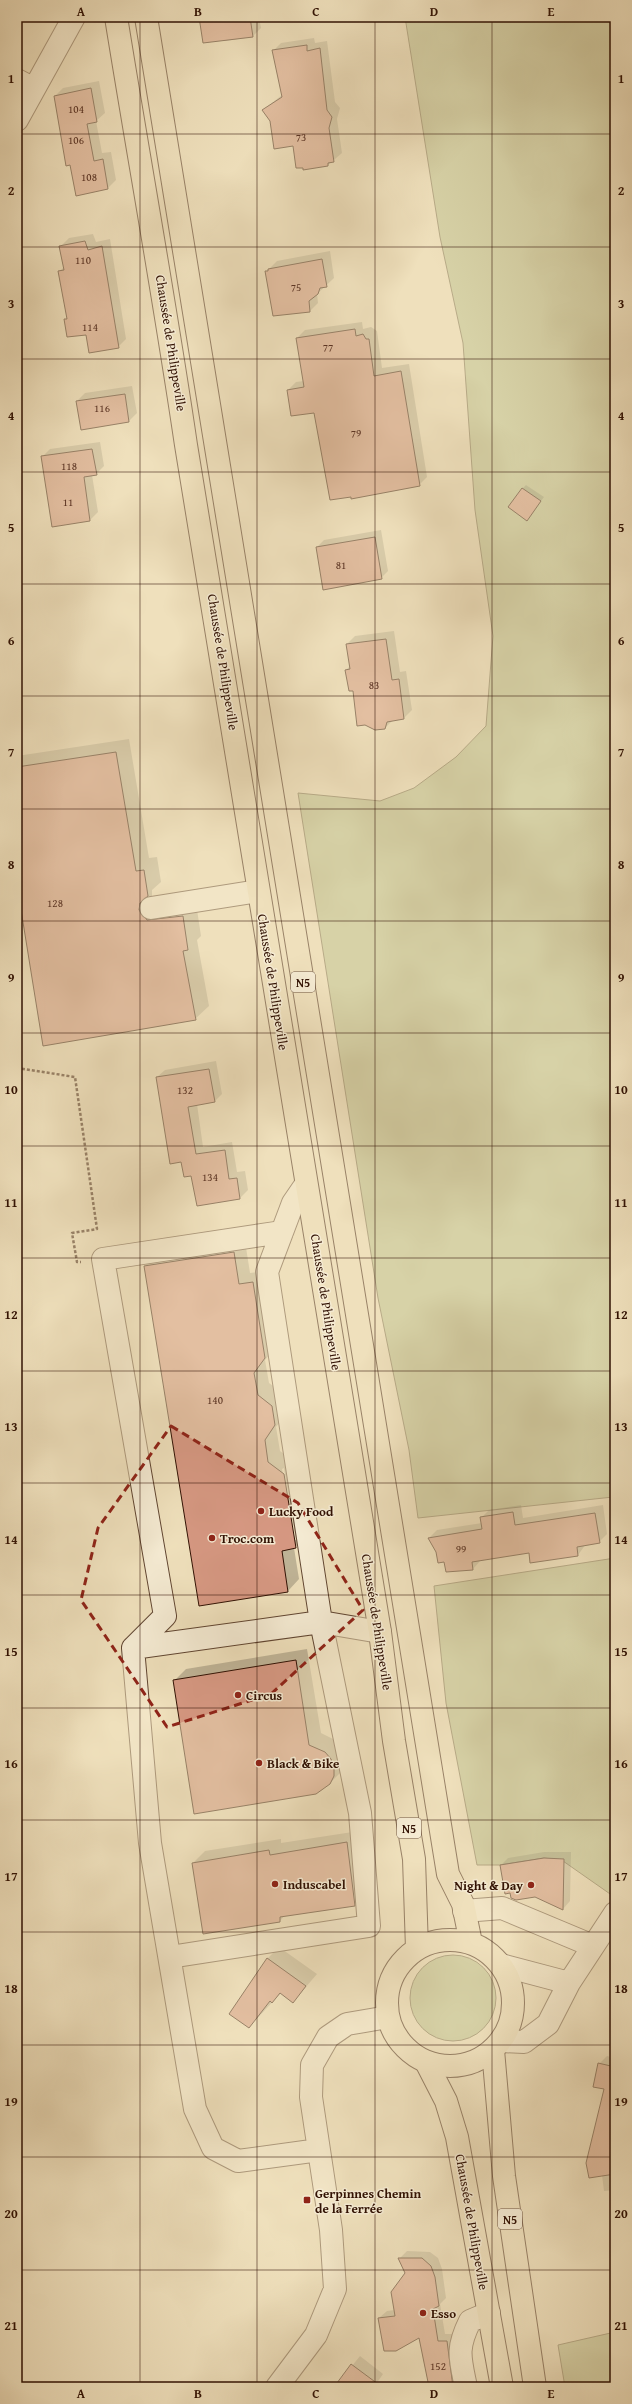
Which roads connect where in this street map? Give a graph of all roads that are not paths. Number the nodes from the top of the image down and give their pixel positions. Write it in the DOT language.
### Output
graph roads {
  1 [pos="74,17"];
  2 [pos="116,17"];
  3 [pos="146,17"];
  4 [pos="25,84"];
  5 [pos="17,120"];
  6 [pos="258,891"];
  7 [pos="151,908"];
  8 [pos="306,1184"];
  9 [pos="282,1232"];
  10 [pos="321,1622"];
  11 [pos="380,1632"];
  12 [pos="133,1648"];
  13 [pos="464,1911"];
  14 [pos="615,1913"];
  15 [pos="471,1943"];
  16 [pos="593,1946"];
  17 [pos="417,1949"];
  18 [pos="170,1958"];
  19 [pos="501,1965"];
  20 [pos="569,1983"];
  21 [pos="388,2017"];
  22 [pos="497,2045"];
  23 [pos="426,2062"];
  24 [pos="319,2150"];
  25 [pos="489,2313"];
  26 [pos="277,2387"];
  27 [pos="466,2387"];
  28 [pos="502,2387"];
  29 [pos="535,2387"];
  1 -- 4 [label="street"];
  2 -- 6 [label="main road, Chaussée de Philippeville / N5"];
  3 -- 13 [label="main road, Chaussée de Philippeville / N5"];
  4 -- 5 [label="street"];
  6 -- 7 [label="street"];
  6 -- 8 [label="main road, Chaussée de Philippeville / N5"];
  8 -- 9 [label="street"];
  8 -- 11 [label="main road, Chaussée de Philippeville / N5"];
  9 -- 10 [label="street"];
  9 -- 12 [label="street"];
  10 -- 11 [label="street"];
  10 -- 12 [label="street"];
  10 -- 18 [label="street"];
  11 -- 17 [label="main road, Chaussée de Philippeville / N5"];
  12 -- 18 [label="street"];
  13 -- 15 [label="main road, Chaussée de Philippeville / N5"];
  13 -- 16 [label="street"];
  14 -- 16 [label="street"];
  15 -- 17 [label="main road"];
  15 -- 19 [label="main road"];
  16 -- 20 [label="street"];
  17 -- 21 [label="main road"];
  18 -- 24 [label="street"];
  19 -- 20 [label="street"];
  19 -- 22 [label="main road"];
  20 -- 22 [label="street"];
  21 -- 23 [label="main road"];
  21 -- 24 [label="street"];
  22 -- 23 [label="main road"];
  22 -- 29 [label="main road, N5"];
  23 -- 25 [label="main road, Chaussée de Philippeville"];
  24 -- 26 [label="street"];
  25 -- 27 [label="street"];
  25 -- 28 [label="main road, Chaussée de Philippeville"];
}
